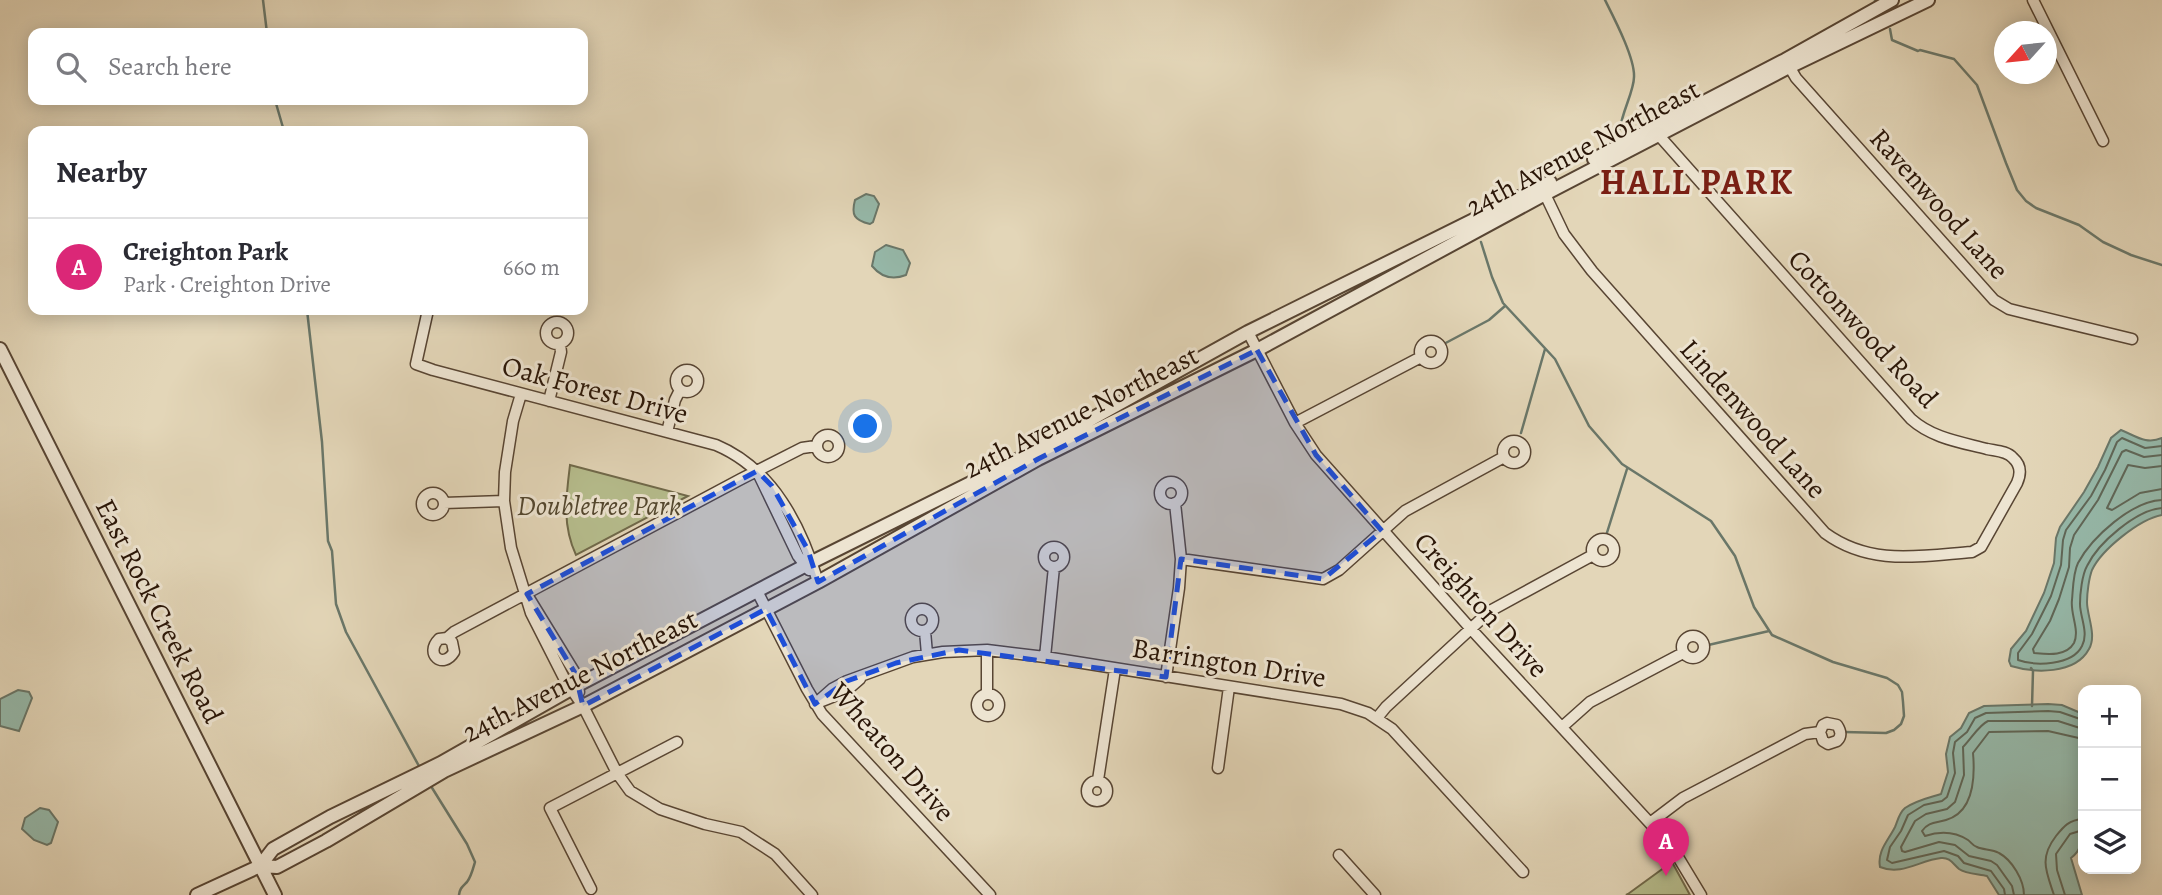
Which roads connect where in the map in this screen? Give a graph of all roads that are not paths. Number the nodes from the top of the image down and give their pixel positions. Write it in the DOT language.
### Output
graph roads {
  1 [pos="1892,0"];
  2 [pos="1928,0"];
  3 [pos="2033,0"];
  4 [pos="1787,63"];
  5 [pos="1656,131"];
  6 [pos="2103,141"];
  7 [pos="1543,190"];
  8 [pos="427,315"];
  9 [pos="1248,332"];
  10 [pos="2132,340"];
  11 [pos="559,344"];
  12 [pos="0,349"];
  13 [pos="1257,350"];
  14 [pos="1421,357"];
  15 [pos="680,390"];
  16 [pos="521,394"];
  17 [pos="549,401"];
  18 [pos="1295,423"];
  19 [pos="667,432"];
  20 [pos="816,446"];
  21 [pos="1504,457"];
  22 [pos="757,471"];
  23 [pos="504,501"];
  24 [pos="444,503"];
  25 [pos="1175,503"];
  26 [pos="1992,530"];
  27 [pos="1382,531"];
  28 [pos="1593,555"];
  29 [pos="1181,559"];
  30 [pos="808,564"];
  31 [pos="1054,568"];
  32 [pos="818,582"];
  33 [pos="757,591"];
  34 [pos="527,594"];
  35 [pos="766,609"];
  36 [pos="1471,629"];
  37 [pos="925,631"];
  38 [pos="447,638"];
  39 [pos="987,650"];
  40 [pos="1683,653"];
  41 [pos="927,654"];
  42 [pos="1045,657"];
  43 [pos="1115,669"];
  44 [pos="1166,677"];
  45 [pos="575,687"];
  46 [pos="1228,687"];
  47 [pos="987,694"];
  48 [pos="815,704"];
  49 [pos="583,706"];
  50 [pos="1377,718"];
  51 [pos="1562,727"];
  52 [pos="1820,732"];
  53 [pos="677,742"];
  54 [pos="444,767"];
  55 [pos="1218,768"];
  56 [pos="617,774"];
  57 [pos="421,778"];
  58 [pos="1098,780"];
  59 [pos="1650,823"];
  60 [pos="1339,855"];
  61 [pos="260,866"];
  62 [pos="1524,872"];
  63 [pos="590,889"];
  64 [pos="197,895"];
  65 [pos="275,895"];
  66 [pos="812,895"];
  67 [pos="990,895"];
  68 [pos="1375,895"];
  69 [pos="1701,895"];
  1 -- 4 [label="street, 24th Avenue Northeast"];
  2 -- 4 [label="street, 24th Avenue Northeast"];
  3 -- 6 [label="street"];
  4 -- 5 [label="street, 24th Avenue Northeast"];
  4 -- 10 [label="street, Ravenwood Lane"];
  5 -- 7 [label="street, 24th Avenue Northeast"];
  5 -- 26 [label="street, Cottonwood Road"];
  7 -- 9 [label="street, 24th Avenue Northeast"];
  7 -- 13 [label="street, 24th Avenue Northeast"];
  7 -- 26 [label="street, Lindenwood Lane"];
  8 -- 16 [label="street, Oak Forest Drive"];
  9 -- 13 [label="street, Creighton Drive"];
  9 -- 30 [label="street, 24th Avenue Northeast"];
  11 -- 17 [label="street"];
  12 -- 61 [label="street, East Rock Creek Road"];
  13 -- 18 [label="street, Creighton Drive"];
  13 -- 32 [label="street, 24th Avenue Northeast"];
  14 -- 18 [label="street"];
  15 -- 19 [label="street"];
  16 -- 17 [label="street, Oak Forest Drive"];
  16 -- 23 [label="street"];
  17 -- 19 [label="street, Oak Forest Drive"];
  18 -- 27 [label="street, Creighton Drive"];
  19 -- 22 [label="street, Oak Forest Drive"];
  20 -- 22 [label="street"];
  21 -- 27 [label="street"];
  22 -- 30 [label="street, Oak Forest Drive"];
  22 -- 34 [label="street"];
  23 -- 24 [label="street"];
  23 -- 34 [label="street"];
  25 -- 29 [label="street"];
  27 -- 29 [label="street"];
  27 -- 36 [label="street, Creighton Drive"];
  28 -- 36 [label="street"];
  29 -- 44 [label="street"];
  30 -- 32 [label="street, Oak Forest Drive"];
  30 -- 33 [label="street, 24th Avenue Northeast"];
  31 -- 42 [label="street"];
  32 -- 35 [label="street, 24th Avenue Northeast"];
  33 -- 35 [label="street, Wheaton Drive"];
  33 -- 45 [label="street, 24th Avenue Northeast"];
  34 -- 38 [label="street"];
  34 -- 45 [label="street"];
  35 -- 48 [label="street, Wheaton Drive"];
  35 -- 49 [label="street, 24th Avenue Northeast"];
  36 -- 50 [label="street"];
  36 -- 51 [label="street, Creighton Drive"];
  37 -- 41 [label="street"];
  39 -- 41 [label="street, Barrington Drive"];
  39 -- 42 [label="street, Barrington Drive"];
  39 -- 47 [label="street"];
  40 -- 51 [label="street"];
  41 -- 48 [label="street, Barrington Drive"];
  42 -- 43 [label="street, Barrington Drive"];
  43 -- 44 [label="street, Barrington Drive"];
  43 -- 58 [label="street"];
  44 -- 46 [label="street, Barrington Drive"];
  45 -- 49 [label="street"];
  45 -- 54 [label="street, 24th Avenue Northeast"];
  46 -- 50 [label="street, Barrington Drive"];
  46 -- 55 [label="street"];
  48 -- 67 [label="street, Wheaton Drive"];
  49 -- 54 [label="street, 24th Avenue Northeast"];
  49 -- 56 [label="street"];
  50 -- 62 [label="street, Barrington Drive"];
  51 -- 59 [label="street, Creighton Drive"];
  52 -- 59 [label="street"];
  53 -- 56 [label="street"];
  54 -- 57 [label="street, 24th Avenue Northeast"];
  56 -- 63 [label="street"];
  56 -- 66 [label="street"];
  57 -- 61 [label="street, 24th Avenue Northeast"];
  57 -- 61 [label="street, 24th Avenue Northeast"];
  59 -- 69 [label="street, Creighton Drive"];
  60 -- 68 [label="street"];
  61 -- 64 [label="street, 24th Avenue Northeast"];
  61 -- 65 [label="street, East Rock Creek Road"];
}
